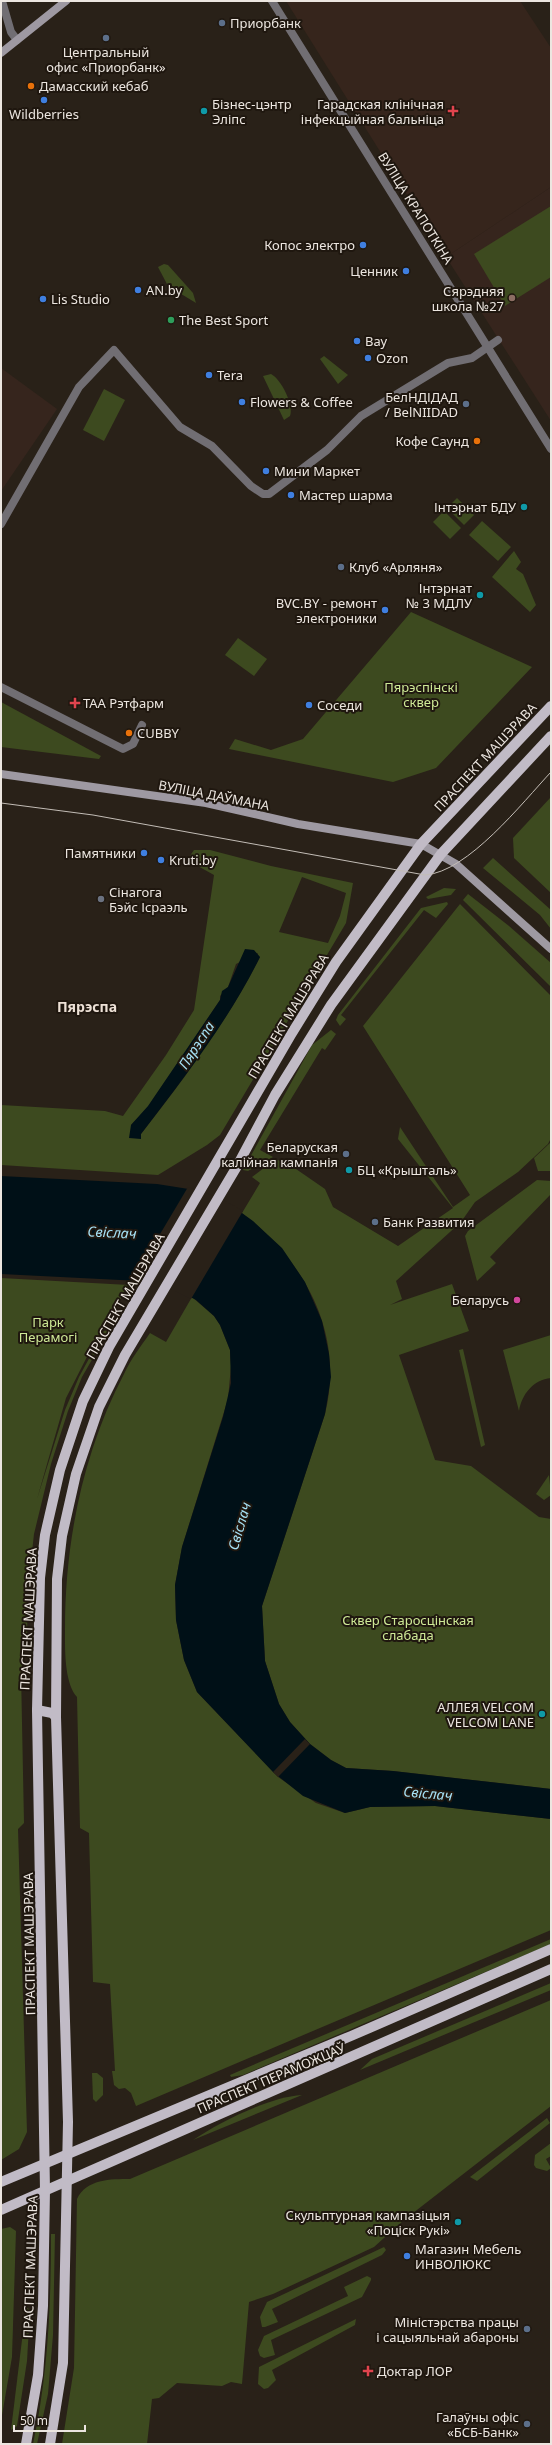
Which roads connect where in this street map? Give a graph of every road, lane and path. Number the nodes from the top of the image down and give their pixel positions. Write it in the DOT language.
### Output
graph roads {
  1 [pos="2,1"];
  2 [pos="66,1"];
  3 [pos="272,1"];
  4 [pos="17,40"];
  5 [pos="1,53"];
  6 [pos="498,340"];
  7 [pos="489,347"];
  8 [pos="551,449"];
  9 [pos="1,524"];
  10 [pos="1,687"];
  11 [pos="551,706"];
  12 [pos="142,725"];
  13 [pos="551,736"];
  14 [pos="1,774"];
  15 [pos="421,844"];
  16 [pos="441,854"];
  17 [pos="551,949"];
  18 [pos="251,1104"];
  19 [pos="265,1113"];
  20 [pos="37,1710"];
  21 [pos="56,1717"];
  22 [pos="551,1949"];
  23 [pos="551,1969"];
  24 [pos="68,2154"];
  25 [pos="45,2163"];
  26 [pos="66,2181"];
  27 [pos="1,2182"];
  28 [pos="45,2190"];
  29 [pos="1,2210"];
  30 [pos="26,2444"];
  31 [pos="50,2444"];
  1 -- 4 [label="street"];
  2 -- 4 [label="main road"];
  3 -- 7 [label="street, ВУЛІЦА КРАПОТКІНА"];
  4 -- 5 [label="main road"];
  6 -- 7 [label="street"];
  7 -- 8 [label="street, ВУЛІЦА КРАПОТКІНА"];
  7 -- 9 [label="street"];
  10 -- 12 [label="street"];
  11 -- 15 [label="main road, ПРАСПЕКТ МАШЭРАВА"];
  13 -- 16 [label="main road, ПРАСПЕКТ МАШЭРАВА"];
  14 -- 15 [label="main road, ВУЛІЦА ДАЎМАНА"];
  15 -- 16 [label="main road, ВУЛІЦА ДАЎМАНА"];
  15 -- 18 [label="main road, ПРАСПЕКТ МАШЭРАВА"];
  16 -- 17 [label="main road, ВУЛІЦА ДАЎМАНА"];
  16 -- 19 [label="main road, ПРАСПЕКТ МАШЭРАВА"];
  18 -- 19 [label="main road"];
  18 -- 20 [label="main road, ПРАСПЕКТ МАШЭРАВА"];
  19 -- 21 [label="main road, ПРАСПЕКТ МАШЭРАВА"];
  20 -- 21 [label="main road"];
  20 -- 25 [label="main road, ПРАСПЕКТ МАШЭРАВА"];
  21 -- 24 [label="main road, ПРАСПЕКТ МАШЭРАВА"];
  22 -- 24 [label="main road, ПРАСПЕКТ ПЕРАМОЖЦАЎ"];
  23 -- 26 [label="main road, ПРАСПЕКТ ПЕРАМОЖЦАЎ"];
  24 -- 25 [label="main road, ПРАСПЕКТ ПЕРАМОЖЦАЎ"];
  24 -- 26 [label="main road, ПРАСПЕКТ МАШЭРАВА"];
  25 -- 27 [label="main road, ПРАСПЕКТ ПЕРАМОЖЦАЎ"];
  25 -- 28 [label="main road, ПРАСПЕКТ МАШЭРАВА"];
  26 -- 28 [label="main road, ПРАСПЕКТ ПЕРАМОЖЦАЎ"];
  26 -- 31 [label="main road, ПРАСПЕКТ МАШЭРАВА"];
  28 -- 29 [label="main road, ПРАСПЕКТ ПЕРАМОЖЦАЎ"];
  28 -- 30 [label="main road, ПРАСПЕКТ МАШЭРАВА"];
}
